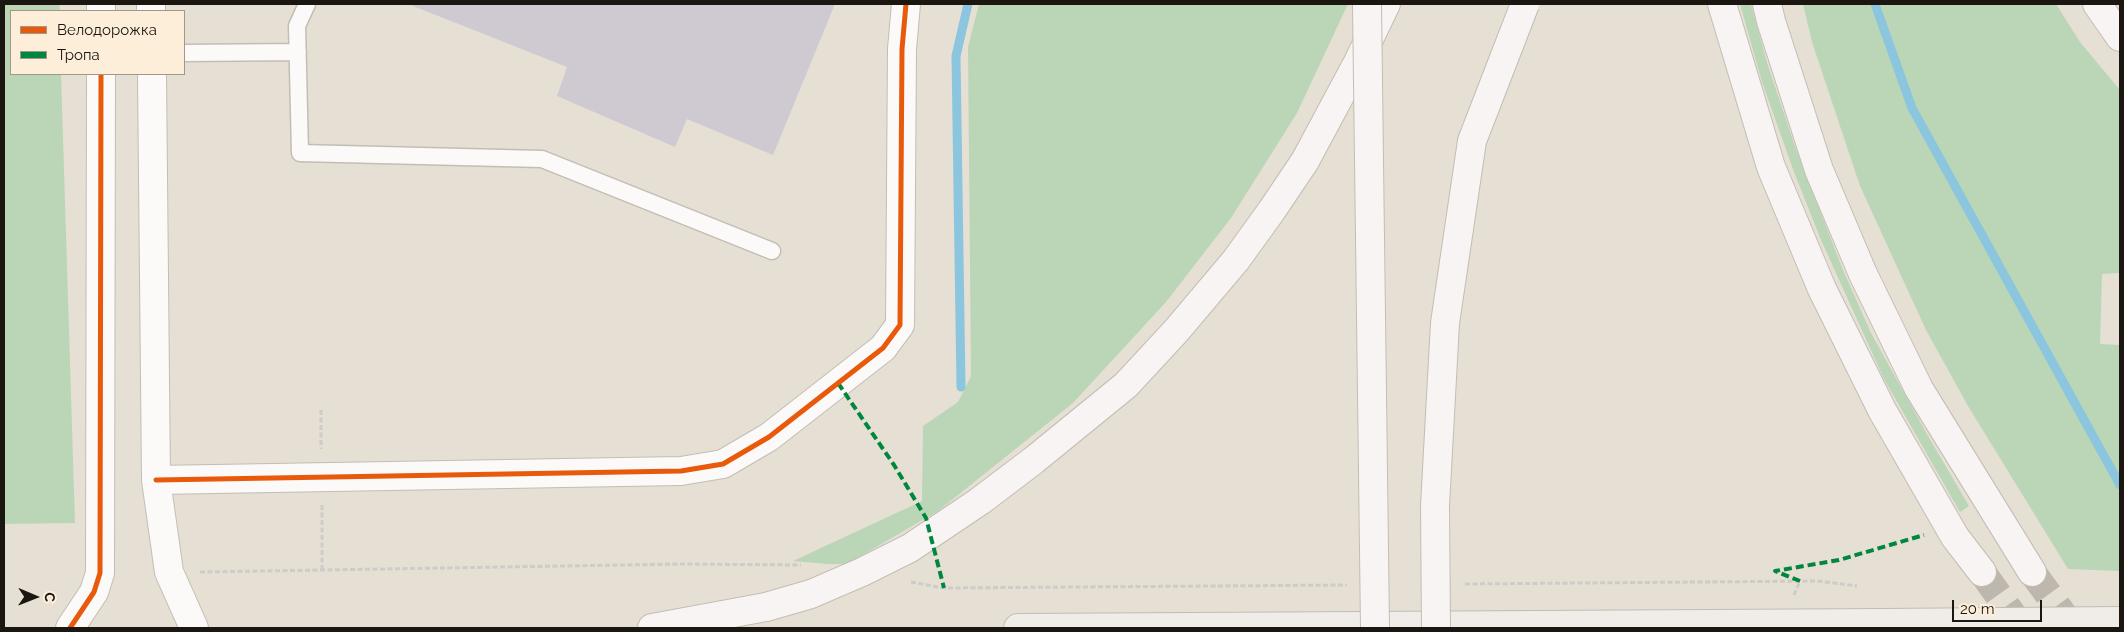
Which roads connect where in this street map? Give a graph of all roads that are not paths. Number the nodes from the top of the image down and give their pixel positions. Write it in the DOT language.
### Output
graph roads {
  1 [pos="307,4"];
  2 [pos="906,4"];
  3 [pos="1367,4"];
  4 [pos="1386,4"];
  5 [pos="1525,4"];
  6 [pos="1722,4"];
  7 [pos="1767,4"];
  8 [pos="2097,4"];
  9 [pos="2120,37"];
  10 [pos="298,52"];
  11 [pos="185,53"];
  12 [pos="101,75"];
  13 [pos="152,75"];
  14 [pos="772,251"];
  15 [pos="156,480"];
  16 [pos="1982,572"];
  17 [pos="2032,572"];
  18 [pos="2120,621"];
  19 [pos="70,628"];
  20 [pos="194,628"];
  21 [pos="652,628"];
  22 [pos="1018,628"];
  23 [pos="1375,628"];
  24 [pos="1436,628"];
  1 -- 10 [label="lane"];
  2 -- 15 [label="street"];
  3 -- 23 [label="main road, bridge"];
  4 -- 21 [label="main road"];
  5 -- 24 [label="main road, bridge"];
  6 -- 16 [label="main road"];
  7 -- 17 [label="main road"];
  8 -- 9 [label="main road"];
  10 -- 11 [label="lane"];
  10 -- 14 [label="lane"];
  12 -- 19 [label="street"];
  13 -- 15 [label="street"];
  15 -- 20 [label="street"];
  18 -- 22 [label="highway, bridge"];
}
